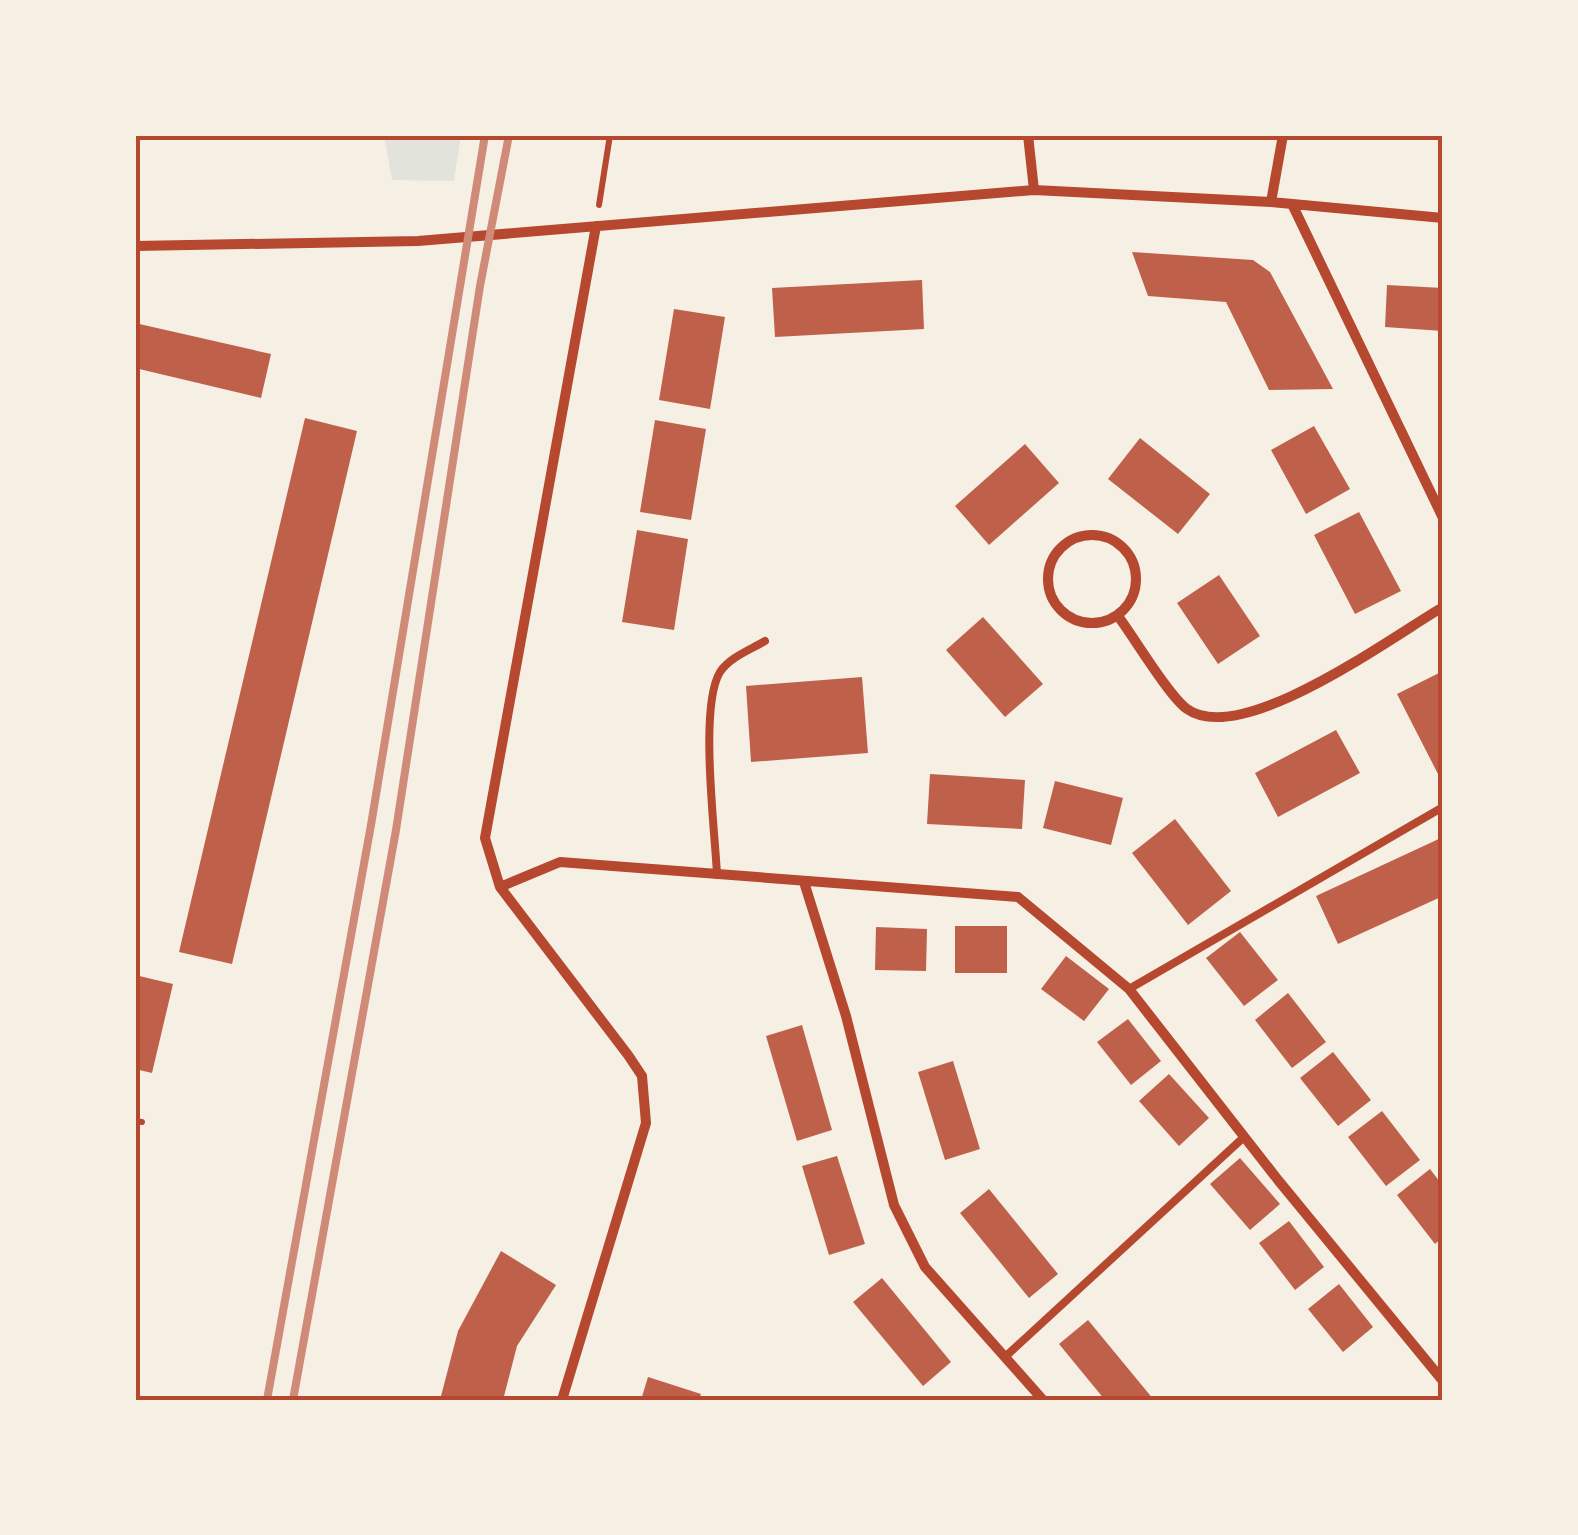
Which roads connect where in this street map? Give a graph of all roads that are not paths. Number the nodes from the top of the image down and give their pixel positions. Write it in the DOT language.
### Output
graph roads {
  1 [pos="1028,135"];
  2 [pos="1283,135"];
  3 [pos="1034,190"];
  4 [pos="1271,202"];
  5 [pos="1292,204"];
  6 [pos="1443,218"];
  7 [pos="596,226"];
  8 [pos="135,246"];
  9 [pos="1443,518"];
  10 [pos="1443,607"];
  11 [pos="1118,616"];
  12 [pos="765,641"];
  13 [pos="1443,807"];
  14 [pos="717,875"];
  15 [pos="804,882"];
  16 [pos="500,887"];
  17 [pos="1130,989"];
  18 [pos="1244,1138"];
  19 [pos="1006,1358"];
  20 [pos="1443,1380"];
  21 [pos="562,1400"];
  22 [pos="1044,1400"];
  1 -- 3 [label="street"];
  2 -- 4 [label="street"];
  3 -- 4 [label="street"];
  3 -- 7 [label="street"];
  4 -- 5 [label="street"];
  5 -- 6 [label="street"];
  5 -- 9 [label="street"];
  7 -- 8 [label="street"];
  7 -- 16 [label="street"];
  10 -- 11 [label="street"];
  11 -- 11 [label="street"];
  12 -- 14 [label="lane"];
  13 -- 17 [label="lane"];
  14 -- 15 [label="street"];
  14 -- 16 [label="street"];
  15 -- 17 [label="street"];
  15 -- 19 [label="street"];
  16 -- 21 [label="street"];
  17 -- 18 [label="street"];
  18 -- 19 [label="lane"];
  18 -- 20 [label="street"];
  19 -- 22 [label="street"];
}
